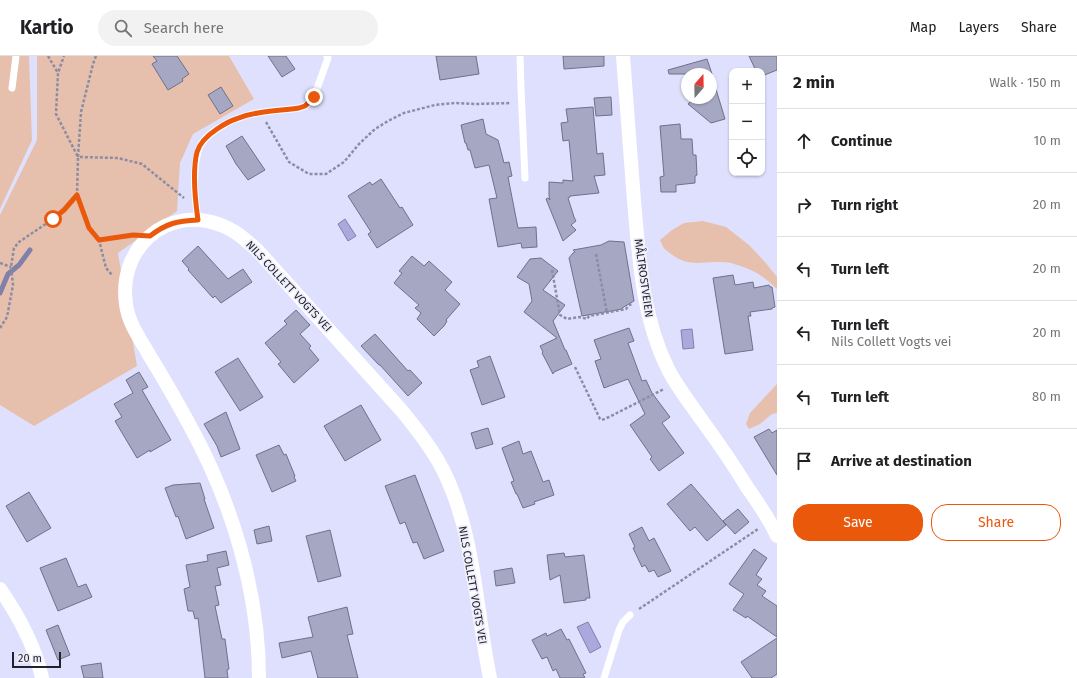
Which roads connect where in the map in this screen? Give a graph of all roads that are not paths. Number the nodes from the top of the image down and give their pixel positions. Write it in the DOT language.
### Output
graph roads {
  1 [pos="16,56"];
  2 [pos="328,56"];
  3 [pos="520,56"];
  4 [pos="623,56"];
  5 [pos="12,88"];
  6 [pos="525,178"];
  7 [pos="197,214"];
  8 [pos="777,536"];
  9 [pos="0,589"];
  10 [pos="630,615"];
  11 [pos="42,678"];
  12 [pos="259,678"];
  13 [pos="490,678"];
  14 [pos="604,678"];
  1 -- 5 [label="lane"];
  2 -- 7 [label="lane"];
  3 -- 6 [label="lane"];
  4 -- 8 [label="street, MÅLTROSTVEIEN"];
  7 -- 12 [label="street, NILS COLLETT VOGTS VEI"];
  7 -- 13 [label="street, NILS COLLETT VOGTS VEI"];
  9 -- 11 [label="street"];
  10 -- 14 [label="lane"];
}
